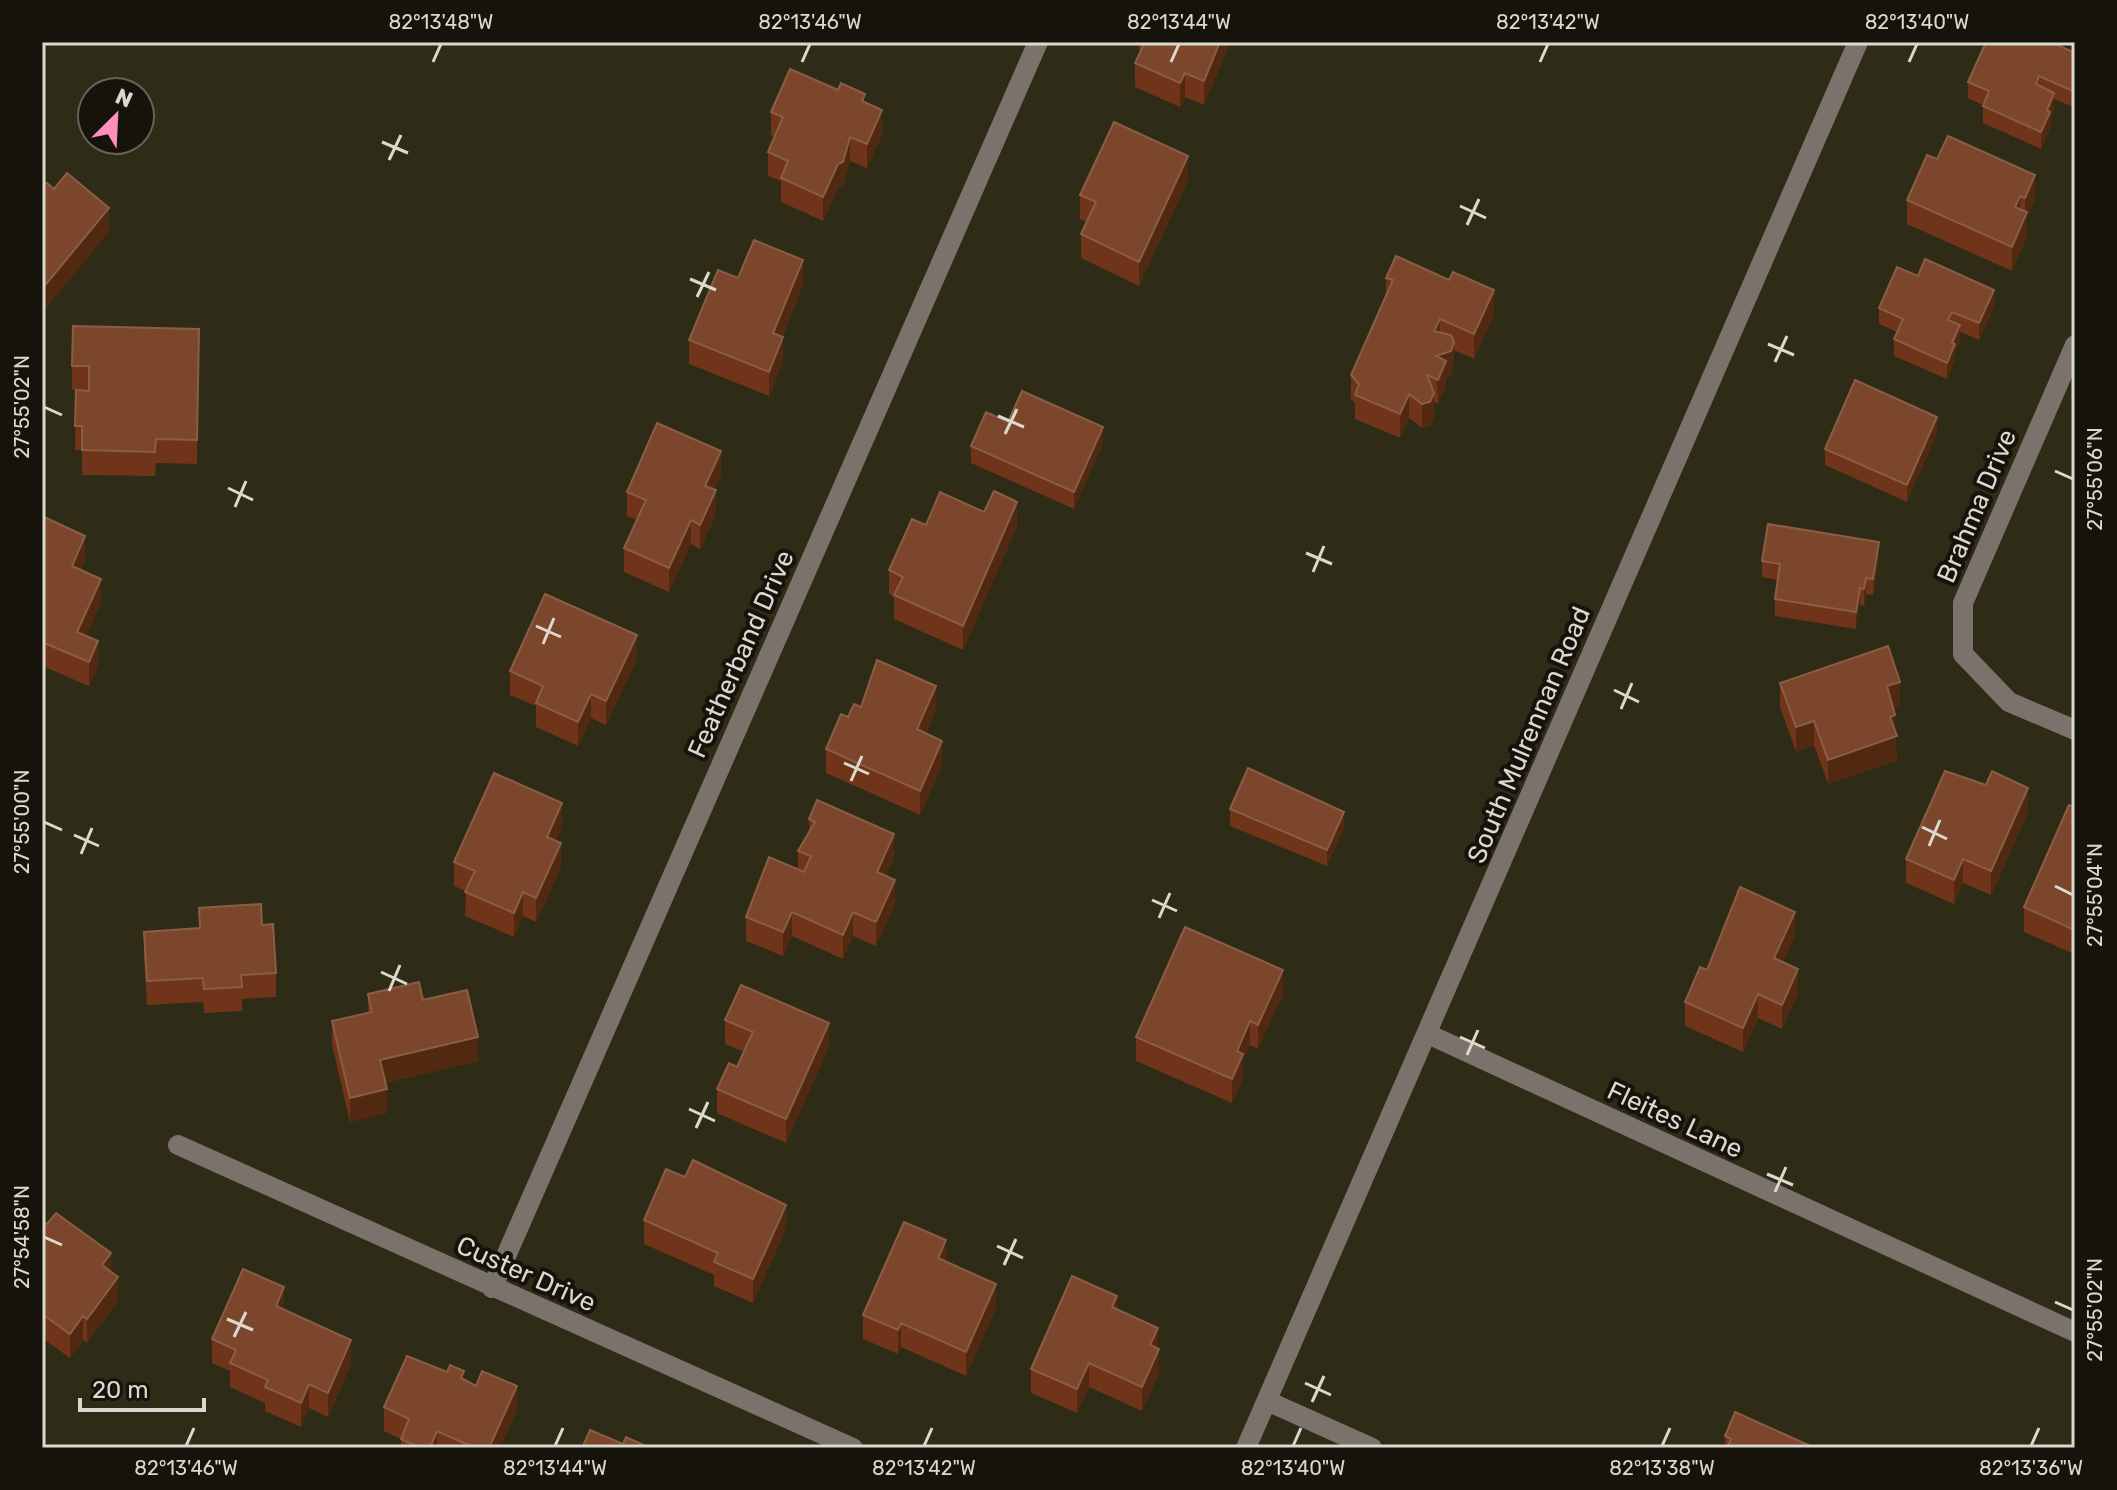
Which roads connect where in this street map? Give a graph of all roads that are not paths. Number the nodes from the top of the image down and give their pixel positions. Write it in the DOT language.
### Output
graph roads {
  1 [pos="1038,42"];
  2 [pos="1858,42"];
  3 [pos="2075,345"];
  4 [pos="2075,730"];
  5 [pos="1428,1034"];
  6 [pos="178,1145"];
  7 [pos="492,1288"];
  8 [pos="2075,1332"];
  9 [pos="1267,1401"];
  10 [pos="853,1448"];
  11 [pos="1246,1448"];
  12 [pos="1372,1448"];
  1 -- 7 [label="street, Featherband Drive"];
  2 -- 5 [label="street, South Mulrennan Road"];
  3 -- 4 [label="street, Brahma Drive"];
  5 -- 8 [label="street, Fleites Lane"];
  5 -- 9 [label="street, South Mulrennan Road"];
  6 -- 7 [label="street, Custer Drive"];
  7 -- 10 [label="street, Custer Drive"];
  9 -- 11 [label="street, South Mulrennan Road"];
  9 -- 12 [label="street"];
}
